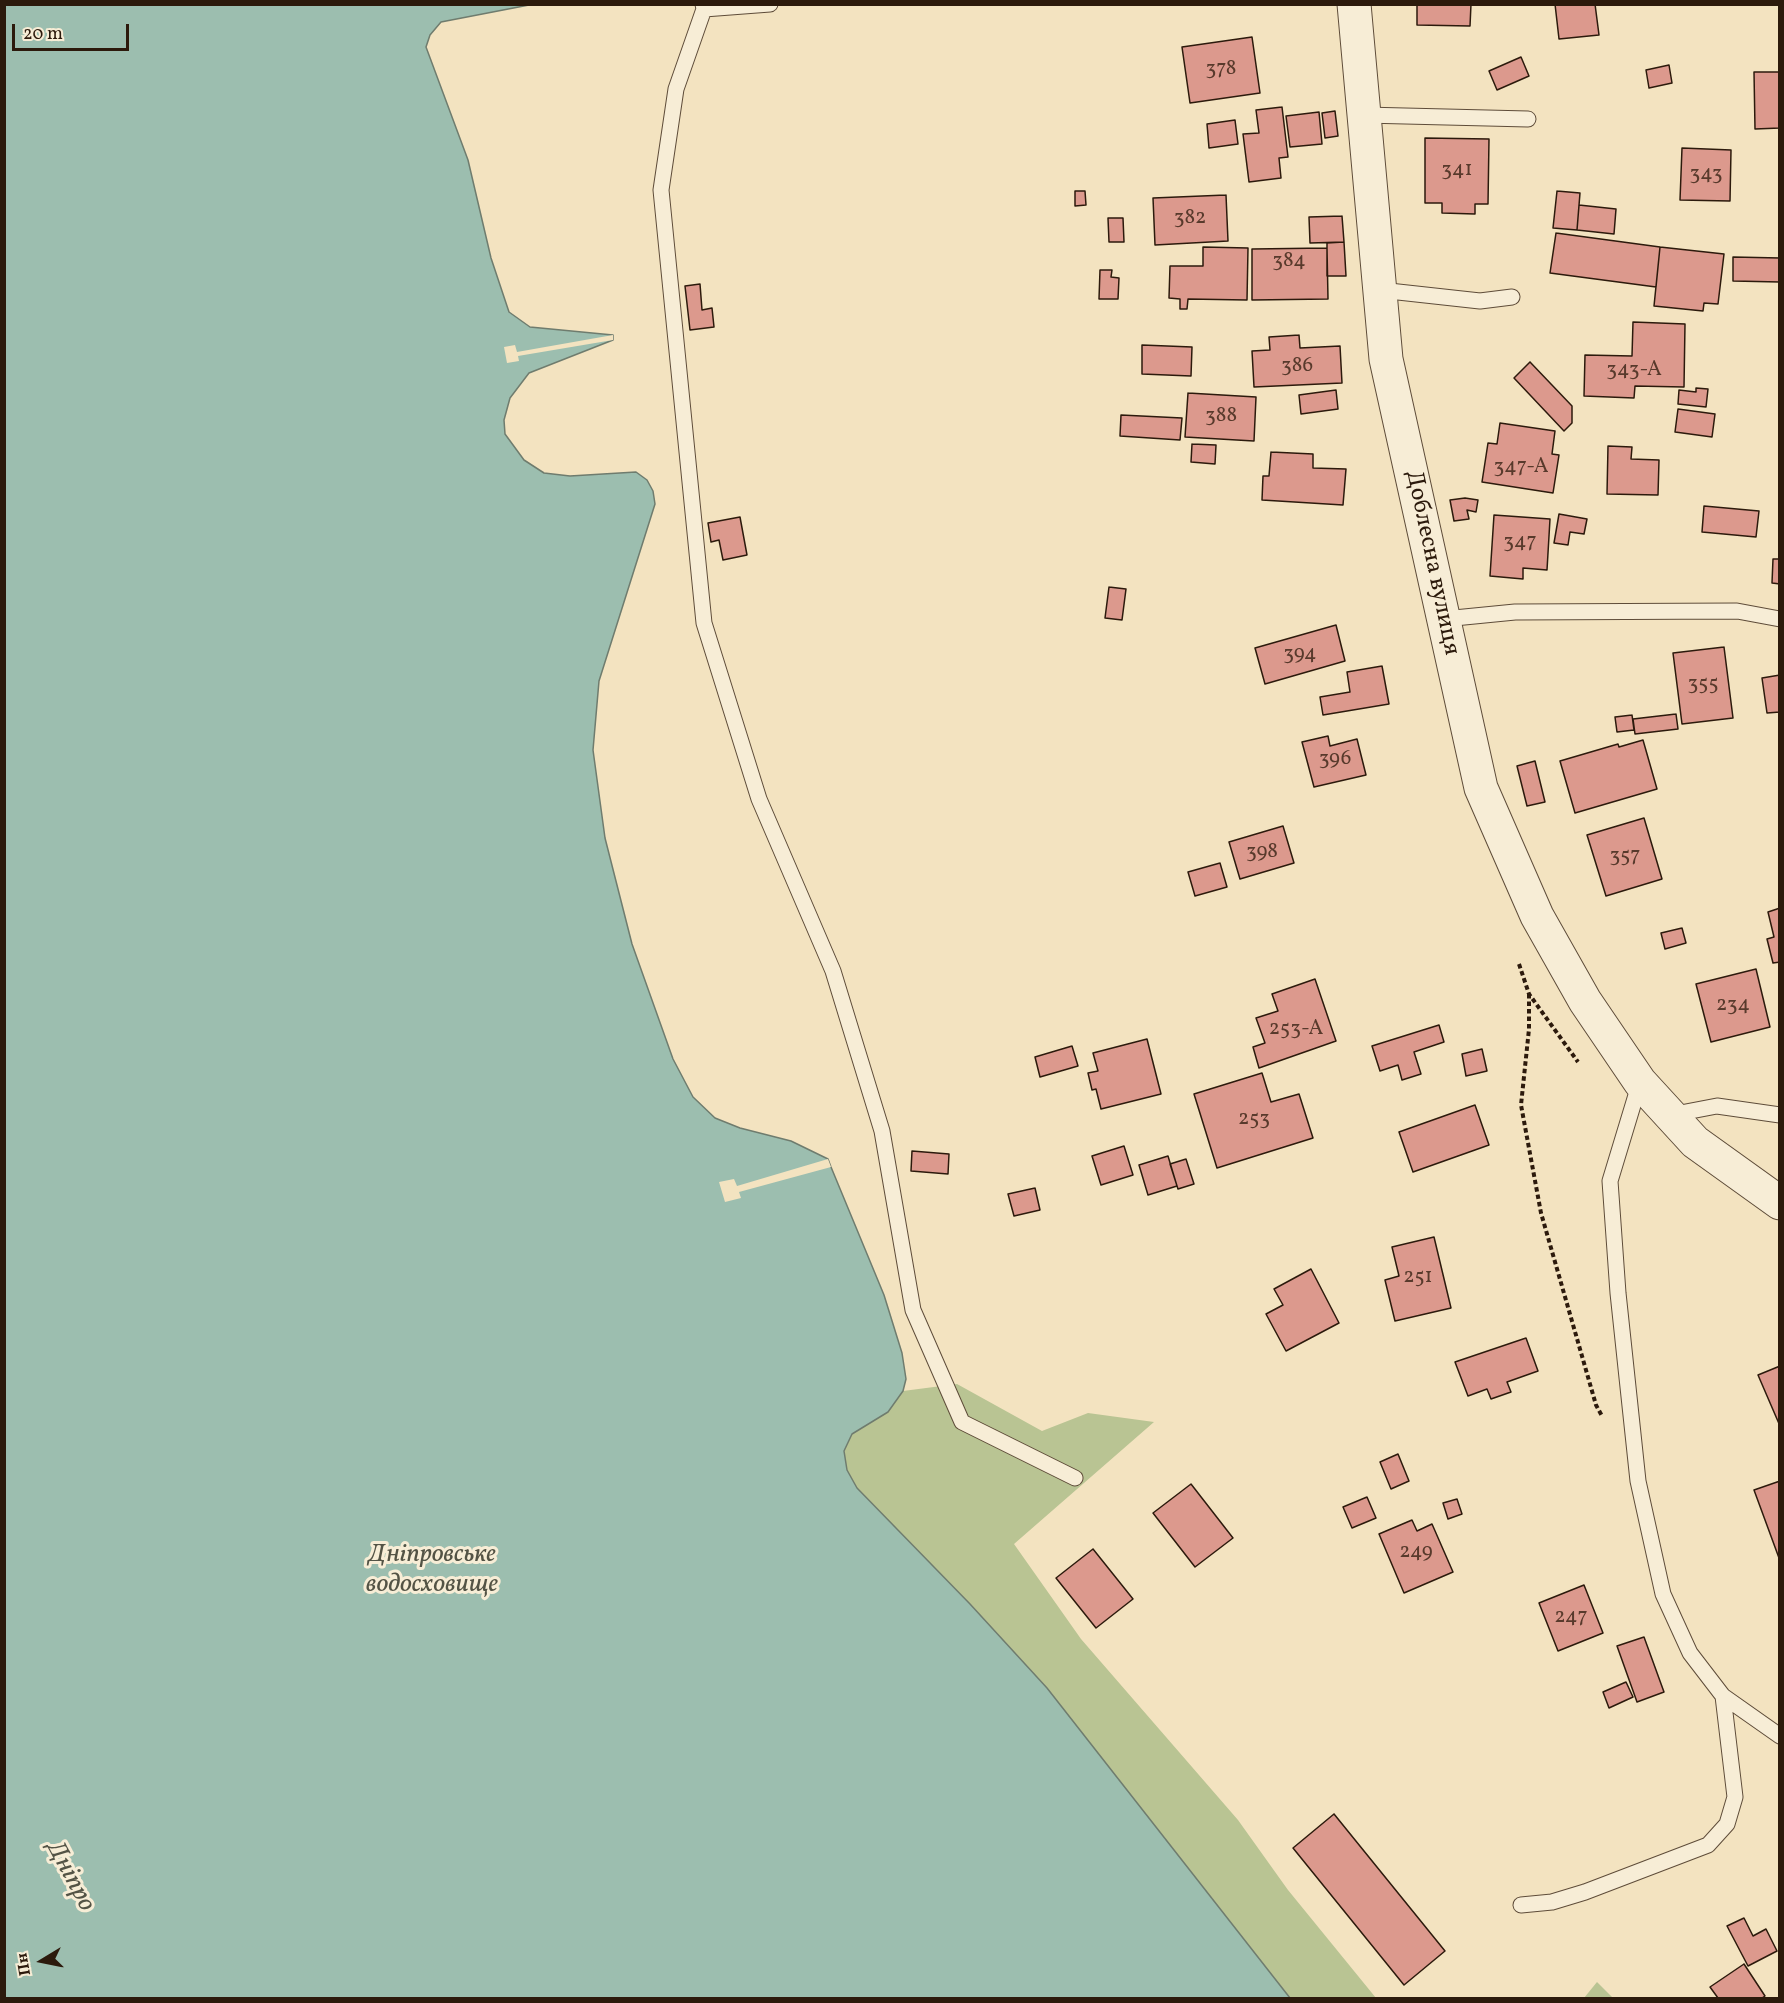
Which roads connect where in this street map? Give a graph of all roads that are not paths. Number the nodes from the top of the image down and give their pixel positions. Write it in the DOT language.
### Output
graph roads {
  1 [pos="770,4"];
  2 [pos="1354,4"];
  3 [pos="703,7"];
  4 [pos="1364,115"];
  5 [pos="1528,119"];
  6 [pos="1380,290"];
  7 [pos="1512,297"];
  8 [pos="1444,619"];
  9 [pos="1779,620"];
  10 [pos="1640,1082"];
  11 [pos="1670,1115"];
  12 [pos="1779,1115"];
  13 [pos="1779,1203"];
  14 [pos="1075,1478"];
  15 [pos="1724,1696"];
  16 [pos="1779,1736"];
  17 [pos="1521,1905"];
  1 -- 3 [label="lane"];
  2 -- 4 [label="street, Доблесна вулиця"];
  3 -- 14 [label="lane"];
  4 -- 5 [label="lane"];
  4 -- 6 [label="street, Доблесна вулиця"];
  6 -- 7 [label="lane"];
  6 -- 8 [label="street, Доблесна вулиця"];
  8 -- 9 [label="lane"];
  8 -- 10 [label="street, Доблесна вулиця"];
  10 -- 11 [label="street, Доблесна вулиця"];
  10 -- 15 [label="lane"];
  11 -- 12 [label="lane"];
  11 -- 13 [label="street, Доблесна вулиця"];
  15 -- 16 [label="lane"];
  15 -- 17 [label="lane"];
}
